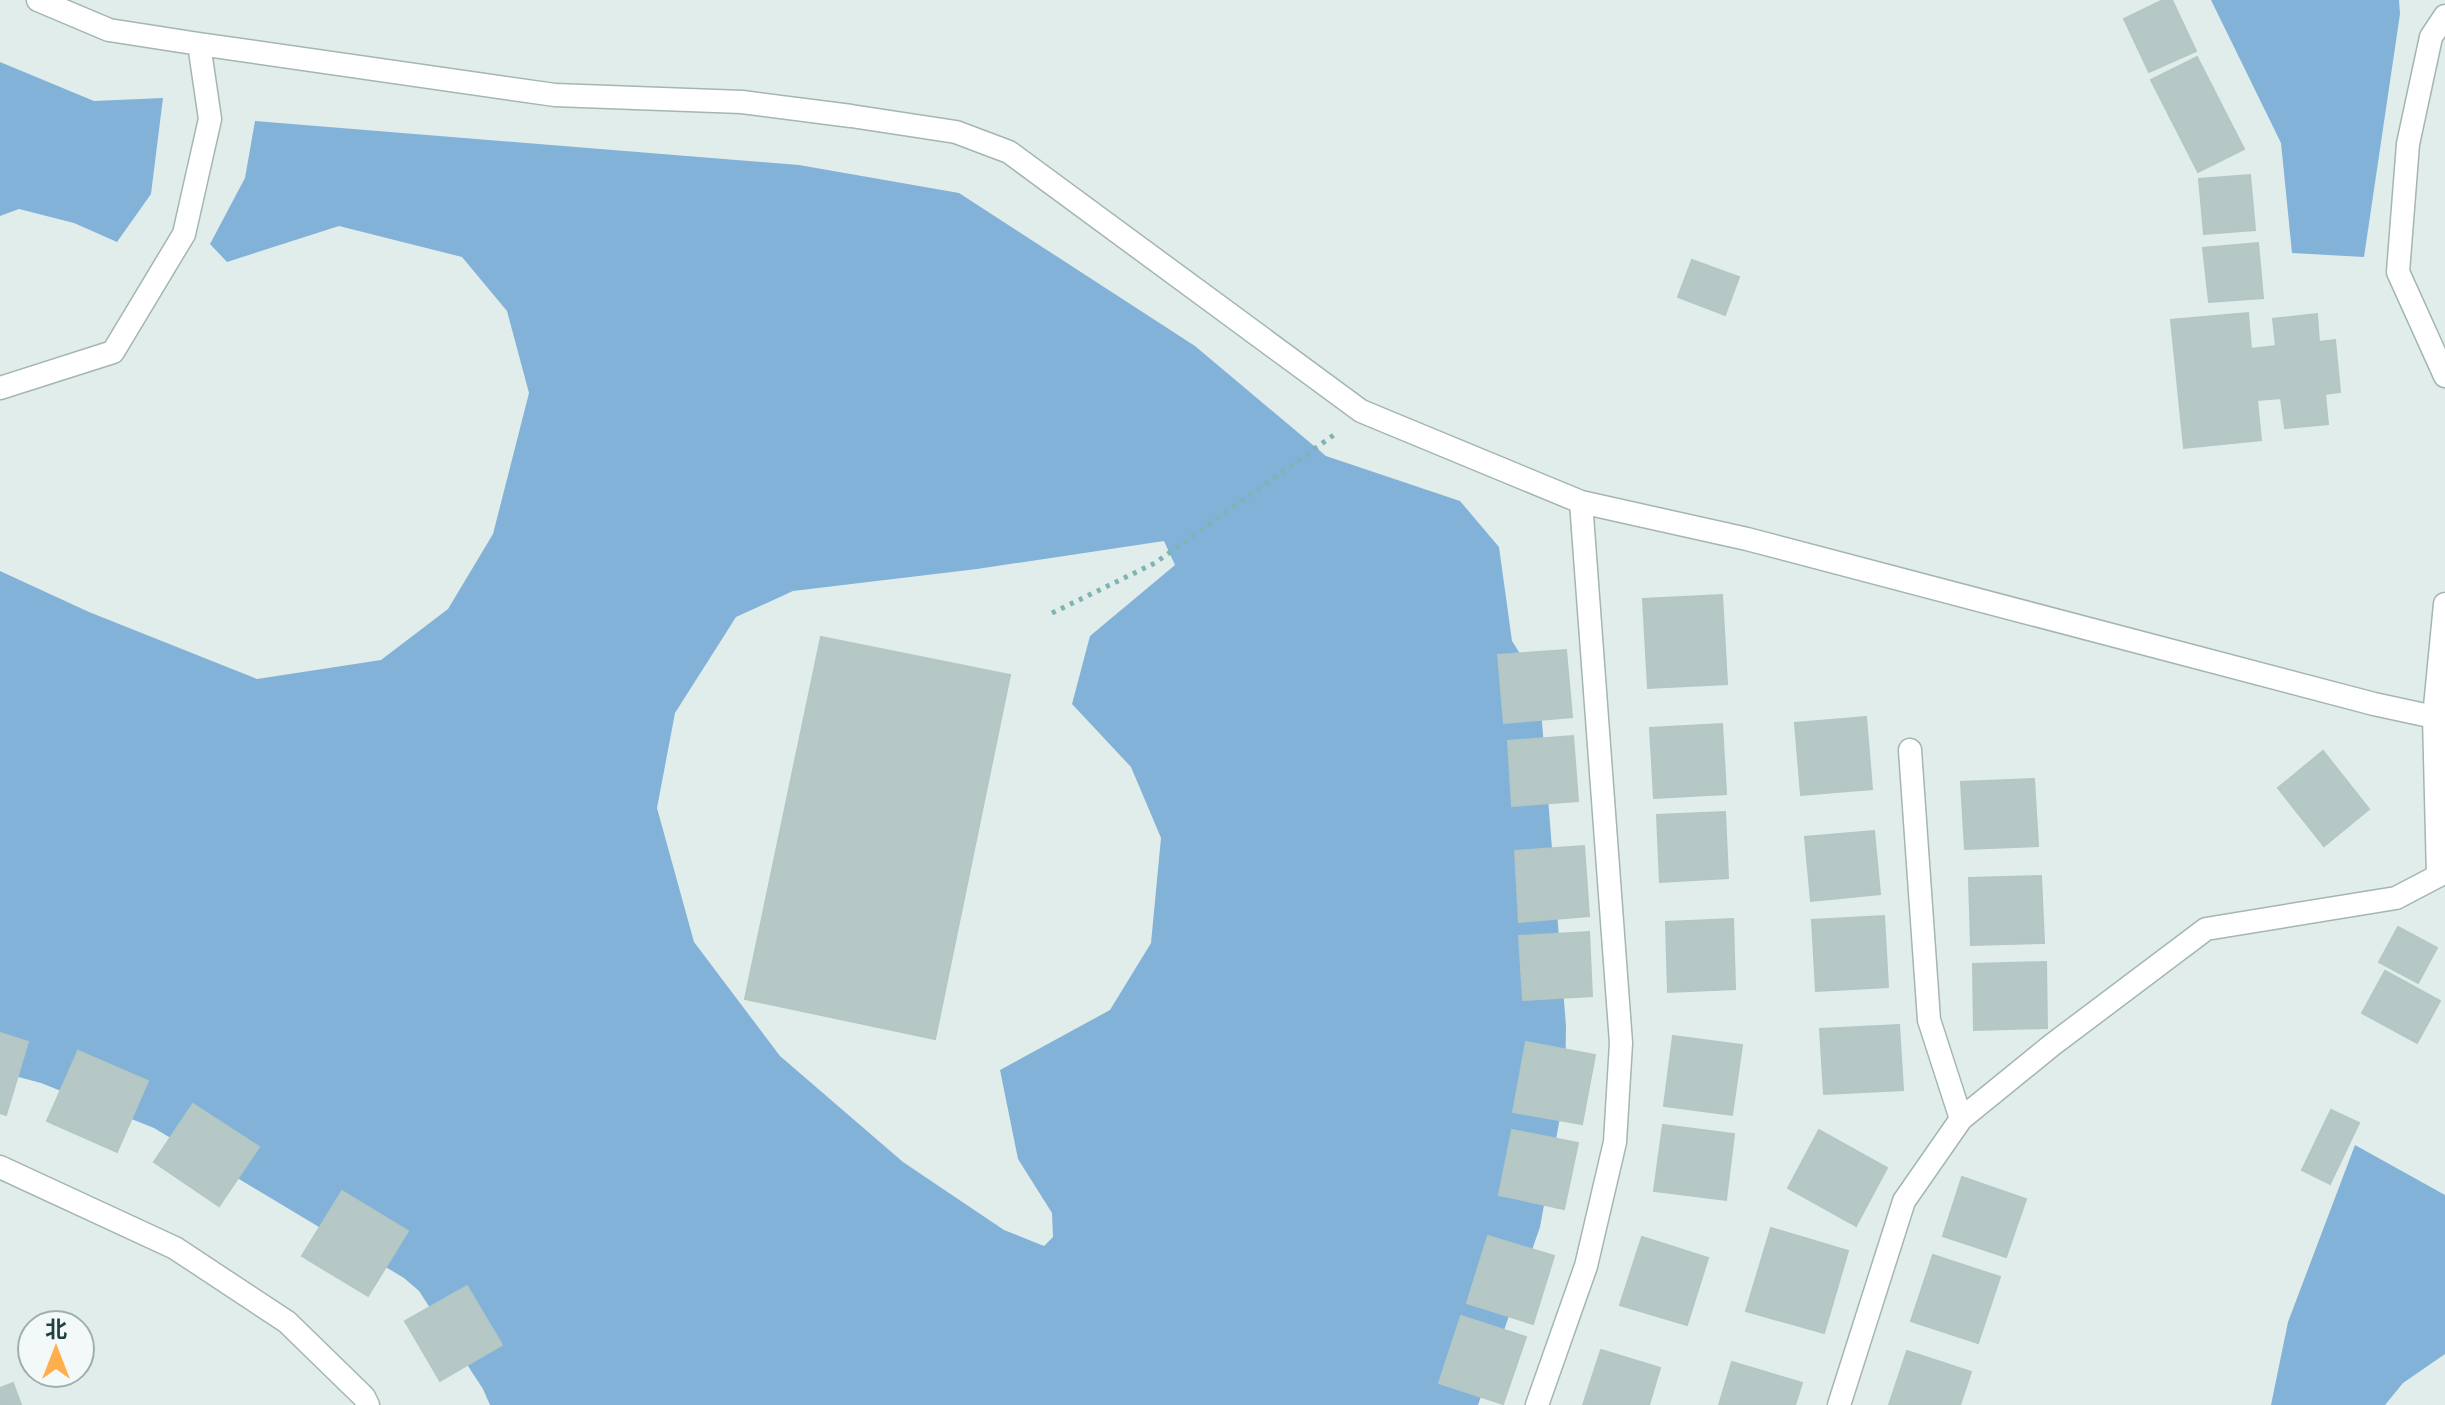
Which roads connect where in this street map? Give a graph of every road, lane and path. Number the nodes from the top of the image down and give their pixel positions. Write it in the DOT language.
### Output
graph roads {
  1 [pos="38,0"];
  2 [pos="2445,16"];
  3 [pos="199,44"];
  4 [pos="2445,376"];
  5 [pos="0,388"];
  6 [pos="1328,441"];
  7 [pos="1581,502"];
  8 [pos="2445,604"];
  9 [pos="1052,613"];
  10 [pos="2434,717"];
  11 [pos="1910,750"];
  12 [pos="1961,1119"];
  13 [pos="0,1167"];
  14 [pos="368,1405"];
  15 [pos="1537,1405"];
  16 [pos="1839,1405"];
  1 -- 3 [label="lane"];
  2 -- 4 [label="lane"];
  3 -- 5 [label="lane"];
  3 -- 7 [label="lane"];
  6 -- 9 [label="path"];
  7 -- 10 [label="lane"];
  7 -- 15 [label="lane"];
  8 -- 10 [label="lane"];
  10 -- 12 [label="lane"];
  11 -- 12 [label="lane"];
  12 -- 16 [label="lane"];
  13 -- 14 [label="lane"];
}
